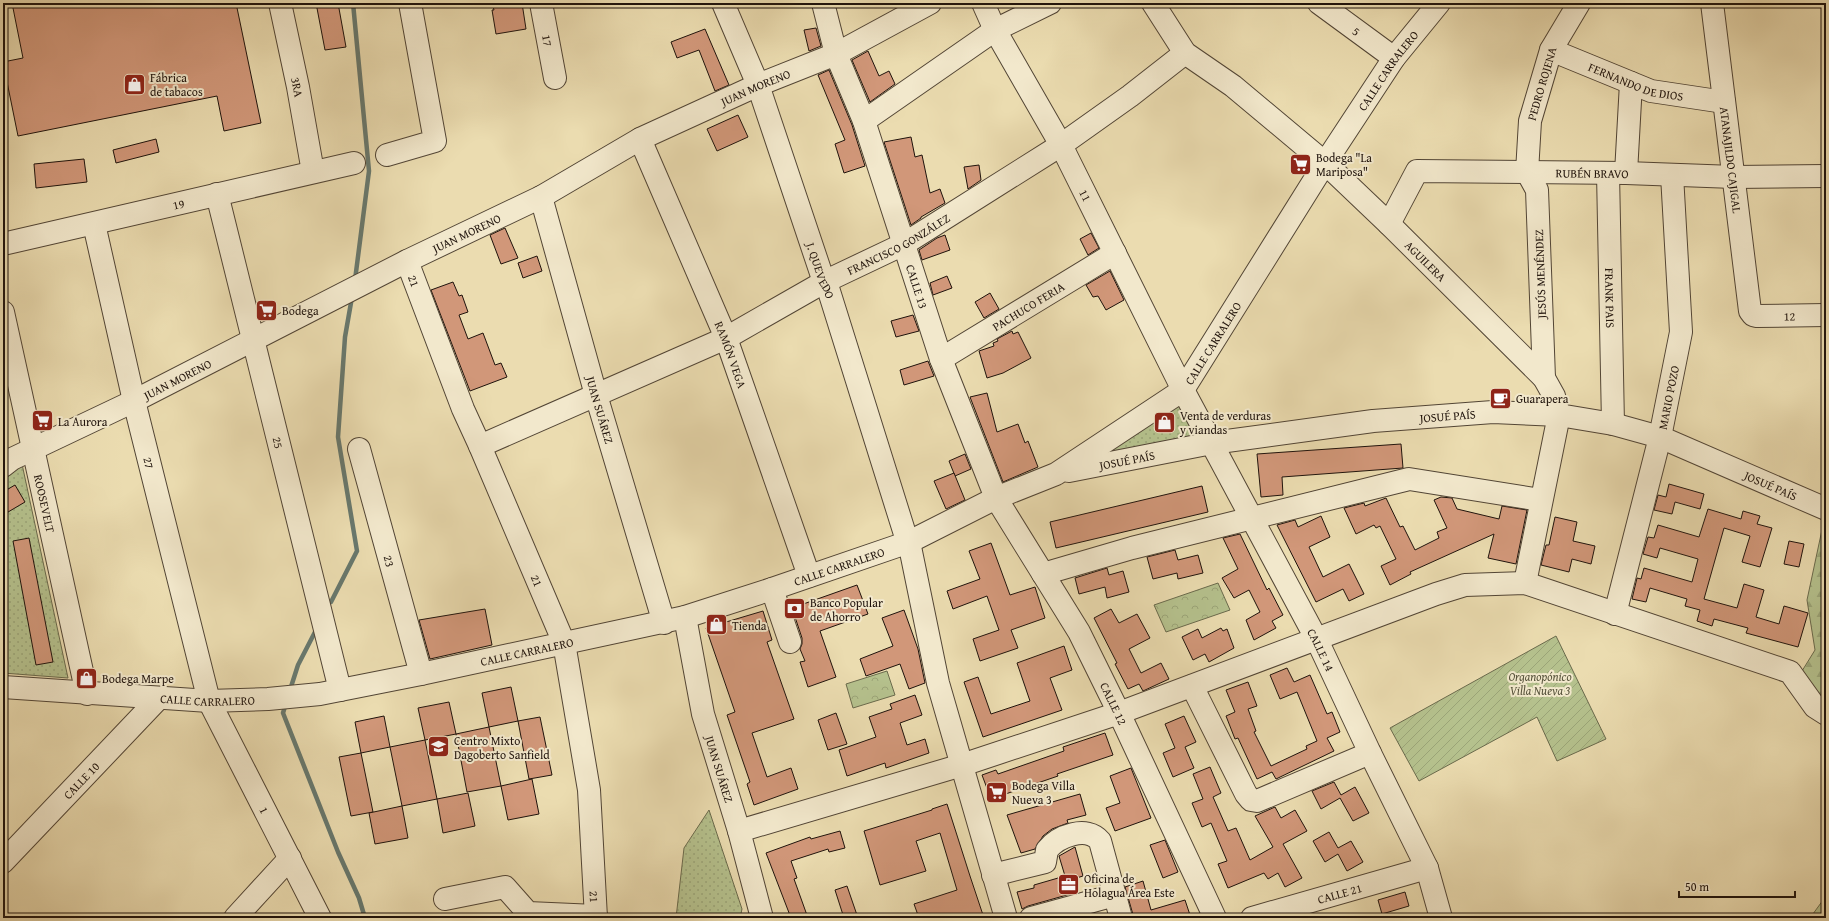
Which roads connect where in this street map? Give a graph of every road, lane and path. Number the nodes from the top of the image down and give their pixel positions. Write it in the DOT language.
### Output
graph roads {
  1 [pos="280,3"];
  2 [pos="410,3"];
  3 [pos="541,3"];
  4 [pos="723,3"];
  5 [pos="823,3"];
  6 [pos="930,3"];
  7 [pos="983,3"];
  8 [pos="1050,3"];
  9 [pos="1153,3"];
  10 [pos="1319,3"];
  11 [pos="1439,3"];
  12 [pos="1579,3"];
  13 [pos="1712,3"];
  14 [pos="994,30"];
  15 [pos="1551,50"];
  16 [pos="1185,53"];
  17 [pos="836,54"];
  18 [pos="1394,58"];
  19 [pos="555,78"];
  20 [pos="1631,83"];
  21 [pos="758,85"];
  22 [pos="1724,102"];
  23 [pos="864,121"];
  24 [pos="640,139"];
  25 [pos="1061,145"];
  26 [pos="387,155"];
  27 [pos="354,163"];
  28 [pos="1325,163"];
  29 [pos="313,172"];
  30 [pos="1526,172"];
  31 [pos="1617,173"];
  32 [pos="1672,176"];
  33 [pos="1826,176"];
  34 [pos="1734,177"];
  35 [pos="217,194"];
  36 [pos="540,197"];
  37 [pos="94,224"];
  38 [pos="1389,224"];
  39 [pos="3,244"];
  40 [pos="904,244"];
  41 [pos="1115,253"];
  42 [pos="407,261"];
  43 [pos="824,282"];
  44 [pos="3,312"];
  45 [pos="1753,315"];
  46 [pos="1826,315"];
  47 [pos="726,338"];
  48 [pos="253,340"];
  49 [pos="941,360"];
  50 [pos="1544,378"];
  51 [pos="1183,390"];
  52 [pos="596,396"];
  53 [pos="134,401"];
  54 [pos="1559,415"];
  55 [pos="1613,424"];
  56 [pos="1660,438"];
  57 [pos="1212,443"];
  58 [pos="480,446"];
  59 [pos="33,449"];
  60 [pos="359,449"];
  61 [pos="6,457"];
  62 [pos="1056,474"];
  63 [pos="996,498"];
  64 [pos="1541,500"];
  65 [pos="1826,509"];
  66 [pos="1252,518"];
  67 [pos="909,542"];
  68 [pos="1043,574"];
  69 [pos="809,576"];
  70 [pos="1525,583"];
  71 [pos="772,589"];
  72 [pos="1615,614"];
  73 [pos="684,618"];
  74 [pos="664,623"];
  75 [pos="1317,640"];
  76 [pos="790,642"];
  77 [pos="564,644"];
  78 [pos="421,674"];
  79 [pos="1192,686"];
  80 [pos="3,687"];
  81 [pos="340,690"];
  82 [pos="87,694"];
  83 [pos="158,699"];
  84 [pos="209,701"];
  85 [pos="1119,713"];
  86 [pos="1826,714"];
  87 [pos="1370,753"];
  88 [pos="962,765"];
  89 [pos="738,830"];
  90 [pos="290,858"];
  91 [pos="3,862"];
  92 [pos="1427,868"];
  93 [pos="994,875"];
  94 [pos="1115,895"];
  95 [pos="445,899"];
  96 [pos="596,917"];
  97 [pos="235,918"];
  98 [pos="320,918"];
  99 [pos="761,918"];
  100 [pos="1006,918"];
  101 [pos="1031,918"];
  102 [pos="1121,918"];
  103 [pos="1215,918"];
  104 [pos="1252,918"];
  105 [pos="1441,918"];
  1 -- 29 [label="street, 3RA"];
  2 -- 26 [label="street"];
  3 -- 19 [label="street, 17"];
  4 -- 21 [label="street, J. QUEVEDO"];
  5 -- 17 [label="street, CALLE 13"];
  6 -- 17 [label="street, JUAN MORENO"];
  7 -- 14 [label="street, 11"];
  8 -- 14 [label="street"];
  9 -- 16 [label="street, AGUILERA"];
  10 -- 18 [label="street, 5"];
  11 -- 18 [label="street, CALLE CARRALERO"];
  12 -- 15 [label="street, PEDRO ROJENA"];
  13 -- 22 [label="street, ATANAJILDO CAJIGAL"];
  14 -- 23 [label="street"];
  14 -- 25 [label="street, 11"];
  15 -- 20 [label="street, FERNANDO DE DIOS"];
  15 -- 30 [label="street, PEDRO ROJENA"];
  16 -- 25 [label="street, FRANCISCO GONZÁLEZ"];
  16 -- 28 [label="street, AGUILERA"];
  17 -- 21 [label="street, JUAN MORENO"];
  17 -- 23 [label="street, CALLE 13"];
  18 -- 28 [label="street, CALLE CARRALERO"];
  20 -- 22 [label="street, FERNANDO DE DIOS"];
  20 -- 31 [label="street, FRANK PAIS"];
  21 -- 24 [label="street, JUAN MORENO"];
  21 -- 43 [label="street, J. QUEVEDO"];
  22 -- 34 [label="street, ATANAJILDO CAJIGAL"];
  23 -- 40 [label="street, CALLE 13"];
  24 -- 36 [label="street, JUAN MORENO"];
  24 -- 47 [label="street, RAMÓN VEGA"];
  25 -- 40 [label="street, FRANCISCO GONZÁLEZ"];
  25 -- 41 [label="street, 11"];
  27 -- 29 [label="street, 19"];
  28 -- 38 [label="street, AGUILERA"];
  28 -- 51 [label="street, CALLE CARRALERO"];
  29 -- 35 [label="street, 19"];
  30 -- 31 [label="street, RUBÉN BRAVO"];
  30 -- 38 [label="street, RUBÉN BRAVO"];
  30 -- 50 [label="street, JESÚS MENÉNDEZ"];
  31 -- 32 [label="street, RUBÉN BRAVO"];
  31 -- 55 [label="street, FRANK PAIS"];
  32 -- 34 [label="street, RUBÉN BRAVO"];
  32 -- 56 [label="street, MARIO POZO"];
  33 -- 34 [label="street, RUBÉN BRAVO"];
  34 -- 45 [label="street, ATANAJILDO CAJIGAL"];
  35 -- 37 [label="street, 19"];
  35 -- 48 [label="street, 25"];
  36 -- 42 [label="street, JUAN MORENO"];
  36 -- 52 [label="street, JUAN SUÁREZ"];
  37 -- 39 [label="street, 19"];
  37 -- 53 [label="street, 27"];
  38 -- 50 [label="street, AGUILERA"];
  40 -- 43 [label="street, FRANCISCO GONZÁLEZ"];
  40 -- 49 [label="street, CALLE 13"];
  41 -- 49 [label="street, PACHUCO FERIA"];
  41 -- 51 [label="street, 11"];
  42 -- 48 [label="street, JUAN MORENO"];
  42 -- 58 [label="street, 21"];
  43 -- 47 [label="street, FRANCISCO GONZÁLEZ"];
  43 -- 67 [label="street, J. QUEVEDO"];
  44 -- 59 [label="street, ROOSEVELT"];
  45 -- 46 [label="street, 12"];
  47 -- 52 [label="street, FRANCISCO GONZÁLEZ"];
  47 -- 69 [label="street, RAMÓN VEGA"];
  48 -- 53 [label="street, JUAN MORENO"];
  48 -- 81 [label="street, 25"];
  49 -- 63 [label="street, CALLE 13"];
  50 -- 54 [label="street, AGUILERA"];
  51 -- 57 [label="street, CALLE 14"];
  51 -- 62 [label="street, CALLE CARRALERO"];
  52 -- 58 [label="street, FRANCISCO GONZÁLEZ"];
  52 -- 74 [label="street, JUAN SUÁREZ"];
  53 -- 59 [label="street, JUAN MORENO"];
  53 -- 84 [label="street, 27"];
  54 -- 55 [label="street, JOSUÉ PAÍS"];
  54 -- 57 [label="street, JOSUÉ PAÍS"];
  54 -- 64 [label="street, AGUILERA"];
  55 -- 56 [label="street, JOSUÉ PAÍS"];
  56 -- 65 [label="street, JOSUÉ PAÍS"];
  56 -- 72 [label="street, MARIO POZO"];
  57 -- 62 [label="street, JOSUÉ PAÍS"];
  57 -- 66 [label="street, CALLE 14"];
  58 -- 77 [label="street, 21"];
  59 -- 61 [label="street, JUAN MORENO"];
  59 -- 82 [label="street, ROOSEVELT"];
  60 -- 78 [label="street, 23"];
  62 -- 63 [label="street, CALLE CARRALERO"];
  63 -- 67 [label="street, CALLE CARRALERO"];
  63 -- 68 [label="street, CALLE 12"];
  64 -- 66 [label="street"];
  64 -- 70 [label="street, AGUILERA"];
  66 -- 68 [label="street"];
  66 -- 75 [label="street, CALLE 14"];
  67 -- 69 [label="street, CALLE CARRALERO"];
  67 -- 88 [label="street, J. QUEVEDO"];
  68 -- 85 [label="street, CALLE 12"];
  69 -- 71 [label="street, CALLE CARRALERO"];
  70 -- 72 [label="street"];
  70 -- 75 [label="street"];
  71 -- 73 [label="street, CALLE CARRALERO"];
  71 -- 76 [label="street"];
  72 -- 86 [label="street"];
  73 -- 74 [label="street, CALLE CARRALERO"];
  73 -- 89 [label="street, JUAN SUÁREZ"];
  74 -- 77 [label="street, CALLE CARRALERO"];
  75 -- 79 [label="street"];
  75 -- 87 [label="street, CALLE 14"];
  77 -- 78 [label="street, CALLE CARRALERO"];
  77 -- 96 [label="street, 21"];
  78 -- 81 [label="street, CALLE CARRALERO"];
  79 -- 85 [label="street"];
  79 -- 87 [label="street"];
  80 -- 82 [label="street, CALLE CARRALERO"];
  81 -- 84 [label="street, CALLE CARRALERO"];
  82 -- 83 [label="street, CALLE CARRALERO"];
  83 -- 84 [label="street, CALLE CARRALERO"];
  83 -- 91 [label="street, CALLE 10"];
  84 -- 90 [label="street, 1"];
  85 -- 88 [label="street"];
  85 -- 103 [label="street, CALLE 12"];
  87 -- 92 [label="street, CALLE 14"];
  88 -- 89 [label="street"];
  88 -- 93 [label="street, J. QUEVEDO"];
  89 -- 99 [label="street, JUAN SUÁREZ"];
  90 -- 97 [label="street"];
  90 -- 98 [label="street, 1"];
  92 -- 104 [label="street, CALLE 21"];
  92 -- 105 [label="street, CALLE 14"];
  93 -- 94 [label="street"];
  93 -- 100 [label="street, J. QUEVEDO"];
  94 -- 101 [label="street"];
  94 -- 102 [label="street"];
  95 -- 96 [label="street"];
}
